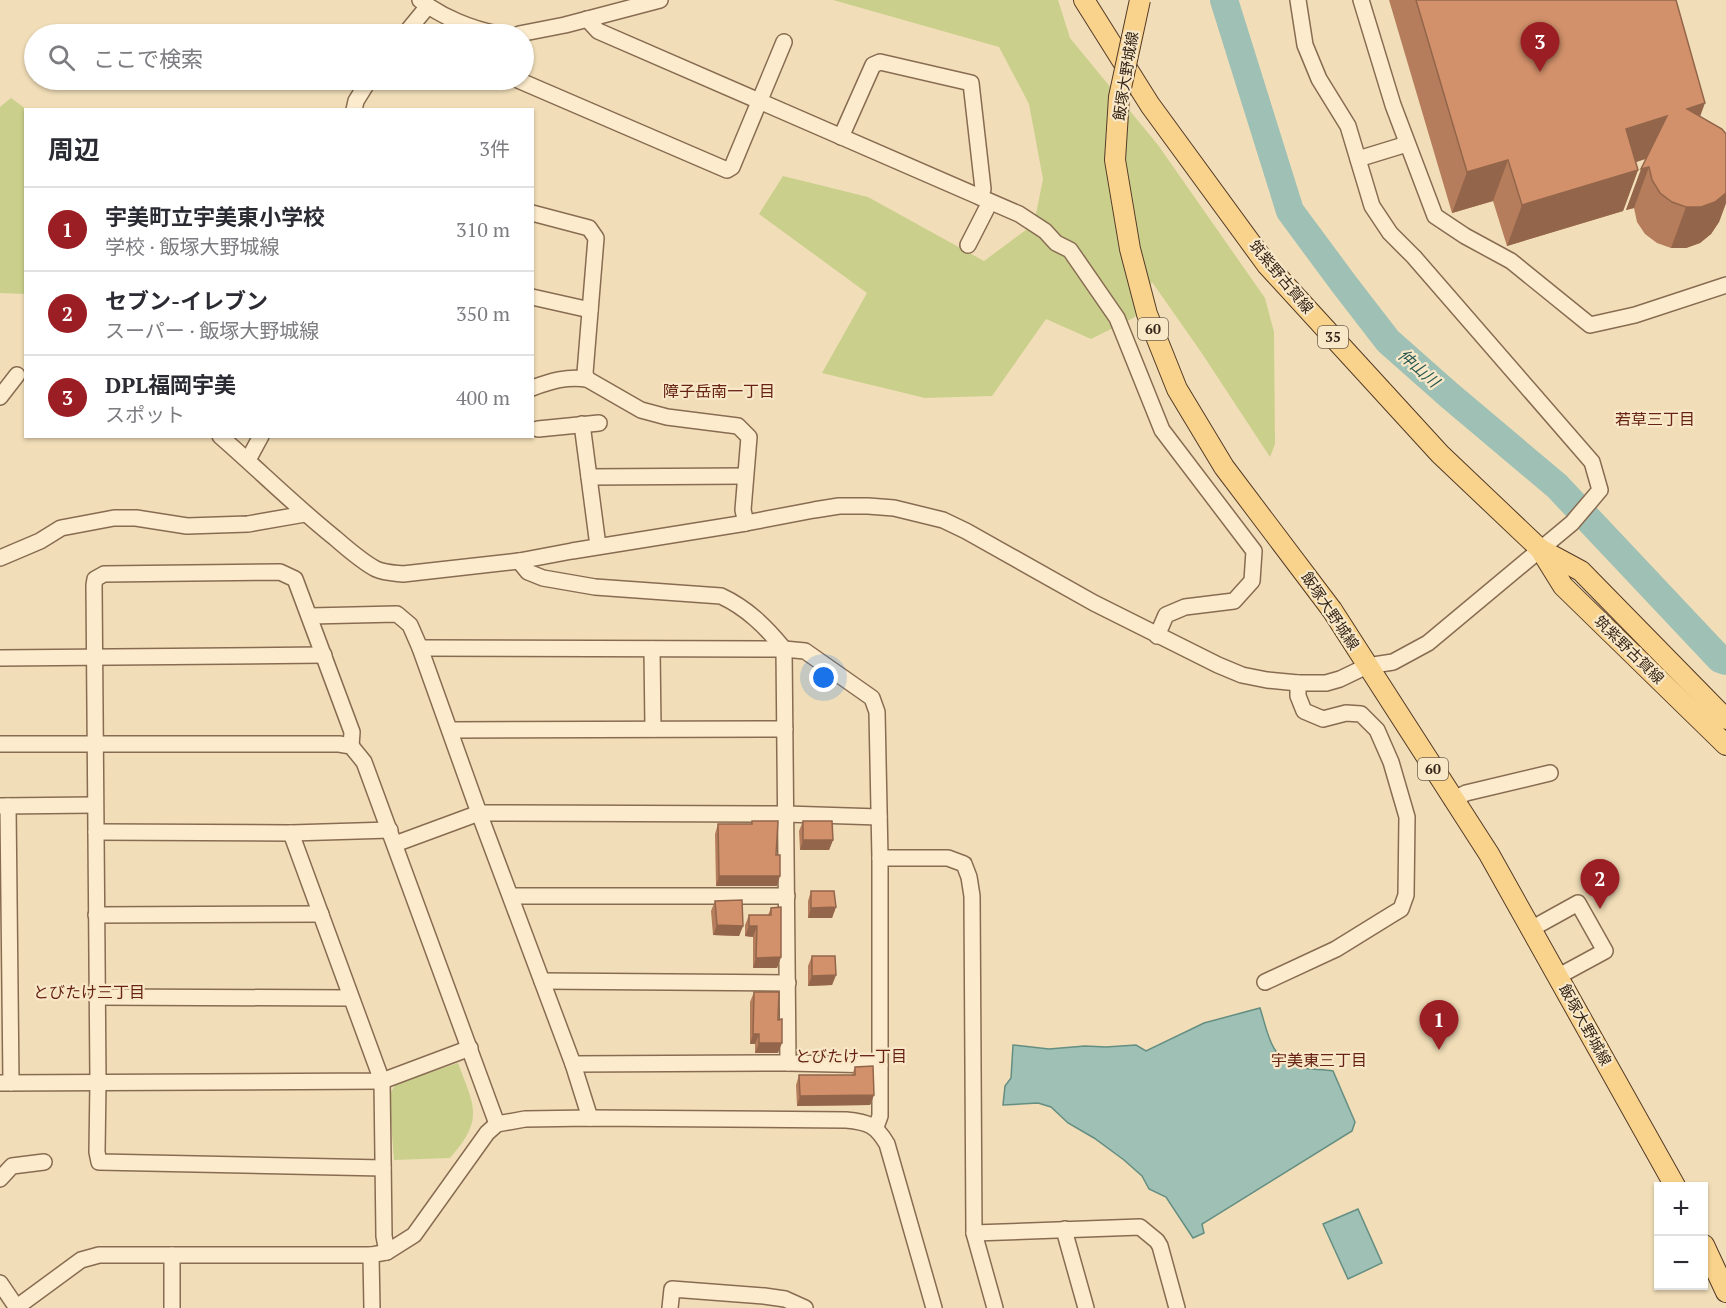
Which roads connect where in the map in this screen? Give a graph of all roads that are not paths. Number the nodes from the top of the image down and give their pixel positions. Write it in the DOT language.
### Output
graph roads {
  1 [pos="660,0"];
  2 [pos="1084,0"];
  3 [pos="1140,0"];
  4 [pos="1298,0"];
  5 [pos="1361,0"];
  6 [pos="424,3"];
  7 [pos="587,19"];
  8 [pos="411,24"];
  9 [pos="465,24"];
  10 [pos="534,31"];
  11 [pos="784,42"];
  12 [pos="534,87"];
  13 [pos="363,90"];
  14 [pos="759,102"];
  15 [pos="354,108"];
  16 [pos="841,137"];
  17 [pos="1407,144"];
  18 [pos="1358,159"];
  19 [pos="985,199"];
  20 [pos="534,214"];
  21 [pos="968,245"];
  22 [pos="1726,285"];
  23 [pos="534,297"];
  24 [pos="590,310"];
  25 [pos="21,374"];
  26 [pos="0,379"];
  27 [pos="587,379"];
  28 [pos="534,387"];
  29 [pos="0,398"];
  30 [pos="598,423"];
  31 [pos="582,424"];
  32 [pos="538,429"];
  33 [pos="222,438"];
  34 [pos="260,438"];
  35 [pos="248,460"];
  36 [pos="745,476"];
  37 [pos="589,477"];
  38 [pos="305,514"];
  39 [pos="746,522"];
  40 [pos="598,546"];
  41 [pos="1540,549"];
  42 [pos="0,558"];
  43 [pos="519,561"];
  44 [pos="310,616"];
  45 [pos="1157,636"];
  46 [pos="420,648"];
  47 [pos="652,649"];
  48 [pos="784,649"];
  49 [pos="324,655"];
  50 [pos="95,656"];
  51 [pos="0,658"];
  52 [pos="1367,666"];
  53 [pos="1298,683"];
  54 [pos="1726,719"];
  55 [pos="653,729"];
  56 [pos="785,729"];
  57 [pos="450,730"];
  58 [pos="0,744"];
  59 [pos="96,744"];
  60 [pos="1726,745"];
  61 [pos="351,746"];
  62 [pos="1550,773"];
  63 [pos="1452,800"];
  64 [pos="95,805"];
  65 [pos="4,806"];
  66 [pos="479,813"];
  67 [pos="786,814"];
  68 [pos="879,817"];
  69 [pos="96,832"];
  70 [pos="291,833"];
  71 [pos="392,837"];
  72 [pos="880,858"];
  73 [pos="511,896"];
  74 [pos="787,896"];
  75 [pos="321,914"];
  76 [pos="96,915"];
  77 [pos="1531,929"];
  78 [pos="1557,977"];
  79 [pos="542,981"];
  80 [pos="1265,982"];
  81 [pos="788,983"];
  82 [pos="97,997"];
  83 [pos="351,998"];
  84 [pos="470,1048"];
  85 [pos="788,1063"];
  86 [pos="573,1064"];
  87 [pos="880,1065"];
  88 [pos="382,1081"];
  89 [pos="98,1082"];
  90 [pos="5,1083"];
  91 [pos="590,1118"];
  92 [pos="497,1124"];
  93 [pos="876,1127"];
  94 [pos="44,1162"];
  95 [pos="383,1168"];
  96 [pos="0,1179"];
  97 [pos="1674,1182"];
  98 [pos="1065,1229"];
  99 [pos="974,1233"];
  100 [pos="387,1252"];
  101 [pos="1708,1254"];
  102 [pos="172,1255"];
  103 [pos="371,1255"];
  104 [pos="0,1282"];
  105 [pos="1726,1292"];
  106 [pos="17,1308"];
  107 [pos="172,1308"];
  108 [pos="372,1308"];
  109 [pos="670,1308"];
  110 [pos="806,1308"];
  111 [pos="934,1308"];
  112 [pos="995,1308"];
  113 [pos="1086,1308"];
  114 [pos="1177,1308"];
  1 -- 7 [label="street"];
  2 -- 41 [label="main road, 筑紫野古賀線 / 35"];
  3 -- 52 [label="main road, 飯塚大野城線 / 60, bridge"];
  4 -- 18 [label="street"];
  5 -- 17 [label="street"];
  6 -- 8 [label="street"];
  6 -- 9 [label="street"];
  7 -- 10 [label="street"];
  7 -- 14 [label="street"];
  11 -- 14 [label="street"];
  12 -- 14 [label="street"];
  13 -- 15 [label="street"];
  14 -- 16 [label="street"];
  16 -- 19 [label="street"];
  16 -- 19 [label="street"];
  17 -- 18 [label="street"];
  17 -- 22 [label="street"];
  18 -- 41 [label="street"];
  19 -- 21 [label="street"];
  19 -- 45 [label="street"];
  20 -- 24 [label="street"];
  23 -- 24 [label="street"];
  24 -- 27 [label="street"];
  25 -- 26 [label="street"];
  25 -- 29 [label="street"];
  27 -- 28 [label="street"];
  27 -- 36 [label="street"];
  30 -- 31 [label="street"];
  31 -- 32 [label="street"];
  31 -- 37 [label="street"];
  33 -- 35 [label="street"];
  34 -- 35 [label="street"];
  35 -- 38 [label="street"];
  36 -- 37 [label="street"];
  36 -- 39 [label="street"];
  37 -- 40 [label="street"];
  38 -- 42 [label="street"];
  38 -- 43 [label="street"];
  39 -- 40 [label="street"];
  39 -- 45 [label="street"];
  40 -- 43 [label="street"];
  41 -- 52 [label="street"];
  41 -- 54 [label="main road, 筑紫野古賀線 / 35"];
  41 -- 60 [label="main road, 筑紫野古賀線 / 35"];
  43 -- 48 [label="street"];
  44 -- 46 [label="street"];
  44 -- 49 [label="street"];
  44 -- 50 [label="street"];
  45 -- 53 [label="street"];
  46 -- 47 [label="street"];
  46 -- 57 [label="street"];
  47 -- 48 [label="street"];
  47 -- 55 [label="street"];
  48 -- 56 [label="street"];
  48 -- 68 [label="street"];
  49 -- 50 [label="street"];
  49 -- 61 [label="street"];
  50 -- 51 [label="street"];
  50 -- 59 [label="street"];
  52 -- 53 [label="street"];
  52 -- 63 [label="main road, 飯塚大野城線 / 60"];
  53 -- 80 [label="street"];
  55 -- 56 [label="street"];
  55 -- 57 [label="street"];
  56 -- 67 [label="street"];
  57 -- 66 [label="street"];
  58 -- 59 [label="street"];
  59 -- 61 [label="street"];
  59 -- 64 [label="street"];
  61 -- 71 [label="street"];
  62 -- 63 [label="street"];
  63 -- 77 [label="main road, 飯塚大野城線 / 60"];
  64 -- 65 [label="street"];
  64 -- 69 [label="street"];
  65 -- 90 [label="street"];
  66 -- 67 [label="street"];
  66 -- 71 [label="street"];
  66 -- 73 [label="street"];
  67 -- 68 [label="street"];
  67 -- 74 [label="street"];
  68 -- 72 [label="street"];
  69 -- 70 [label="street"];
  69 -- 76 [label="street"];
  70 -- 71 [label="street"];
  70 -- 75 [label="street"];
  71 -- 84 [label="street"];
  72 -- 87 [label="street"];
  72 -- 99 [label="street"];
  73 -- 74 [label="street"];
  73 -- 79 [label="street"];
  74 -- 81 [label="street"];
  75 -- 76 [label="street"];
  75 -- 83 [label="street"];
  76 -- 82 [label="street"];
  77 -- 78 [label="main road, 飯塚大野城線 / 60"];
  77 -- 78 [label="street"];
  78 -- 97 [label="main road, 飯塚大野城線 / 60"];
  79 -- 81 [label="street"];
  79 -- 86 [label="street"];
  81 -- 85 [label="street"];
  82 -- 83 [label="street"];
  82 -- 89 [label="street"];
  83 -- 88 [label="street"];
  84 -- 88 [label="street"];
  84 -- 92 [label="street"];
  85 -- 86 [label="street"];
  85 -- 87 [label="street"];
  86 -- 91 [label="street"];
  87 -- 93 [label="street"];
  88 -- 89 [label="street"];
  88 -- 95 [label="street"];
  89 -- 90 [label="street"];
  89 -- 95 [label="street"];
  91 -- 92 [label="street"];
  91 -- 93 [label="street"];
  92 -- 100 [label="street"];
  93 -- 111 [label="street"];
  94 -- 96 [label="street"];
  95 -- 100 [label="street"];
  98 -- 99 [label="street"];
  98 -- 113 [label="street"];
  98 -- 114 [label="street"];
  99 -- 112 [label="street"];
  100 -- 103 [label="street"];
  101 -- 105 [label="main road"];
  102 -- 103 [label="street"];
  102 -- 106 [label="street"];
  102 -- 107 [label="street"];
  103 -- 108 [label="street"];
  104 -- 106 [label="street"];
  109 -- 110 [label="street"];
}
